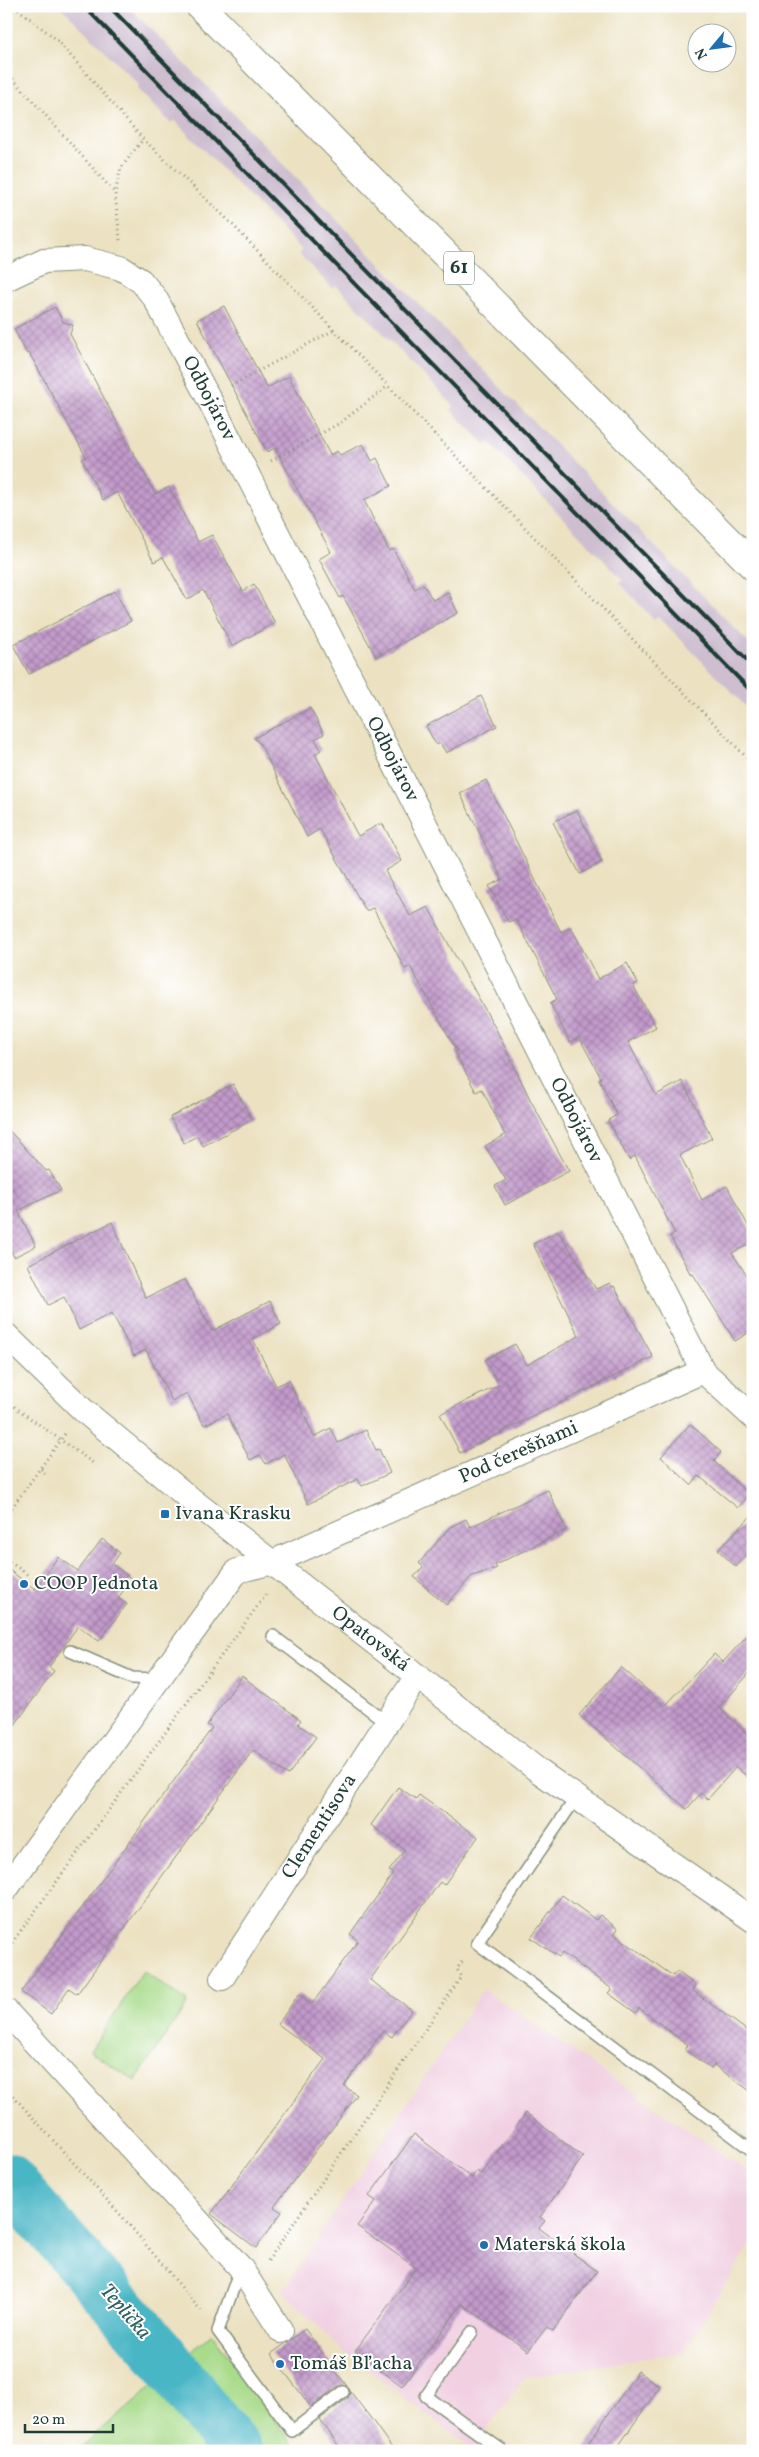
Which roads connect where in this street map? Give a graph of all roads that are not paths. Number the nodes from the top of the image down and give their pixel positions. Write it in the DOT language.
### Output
graph roads {
  1 [pos="200,6"];
  2 [pos="6,280"];
  3 [pos="753,566"];
  4 [pos="6,1335"];
  5 [pos="703,1371"];
  6 [pos="753,1417"];
  7 [pos="273,1562"];
  8 [pos="274,1636"];
  9 [pos="70,1651"];
  10 [pos="417,1676"];
  11 [pos="159,1680"];
  12 [pos="386,1722"];
  13 [pos="576,1798"];
  14 [pos="6,1889"];
  15 [pos="753,1920"];
  16 [pos="222,1978"];
  17 [pos="6,2011"];
  18 [pos="753,2151"];
  19 [pos="252,2268"];
  20 [pos="281,2331"];
  21 [pos="472,2332"];
  22 [pos="343,2392"];
  23 [pos="503,2451"];
  1 -- 3 [label="main road, 61"];
  2 -- 5 [label="street, Odbojárov"];
  4 -- 7 [label="street, Opatovská"];
  5 -- 6 [label="street"];
  5 -- 7 [label="street, Pod čerešňami"];
  7 -- 10 [label="street, Opatovská"];
  7 -- 11 [label="street"];
  8 -- 12 [label="lane"];
  9 -- 11 [label="lane"];
  10 -- 12 [label="street, Clementisova"];
  10 -- 13 [label="street, Opatovská"];
  11 -- 14 [label="street"];
  12 -- 16 [label="street, Clementisova"];
  13 -- 15 [label="street, Opatovská"];
  13 -- 18 [label="lane"];
  17 -- 19 [label="street"];
  19 -- 20 [label="street"];
  19 -- 22 [label="lane"];
  21 -- 23 [label="lane"];
}
